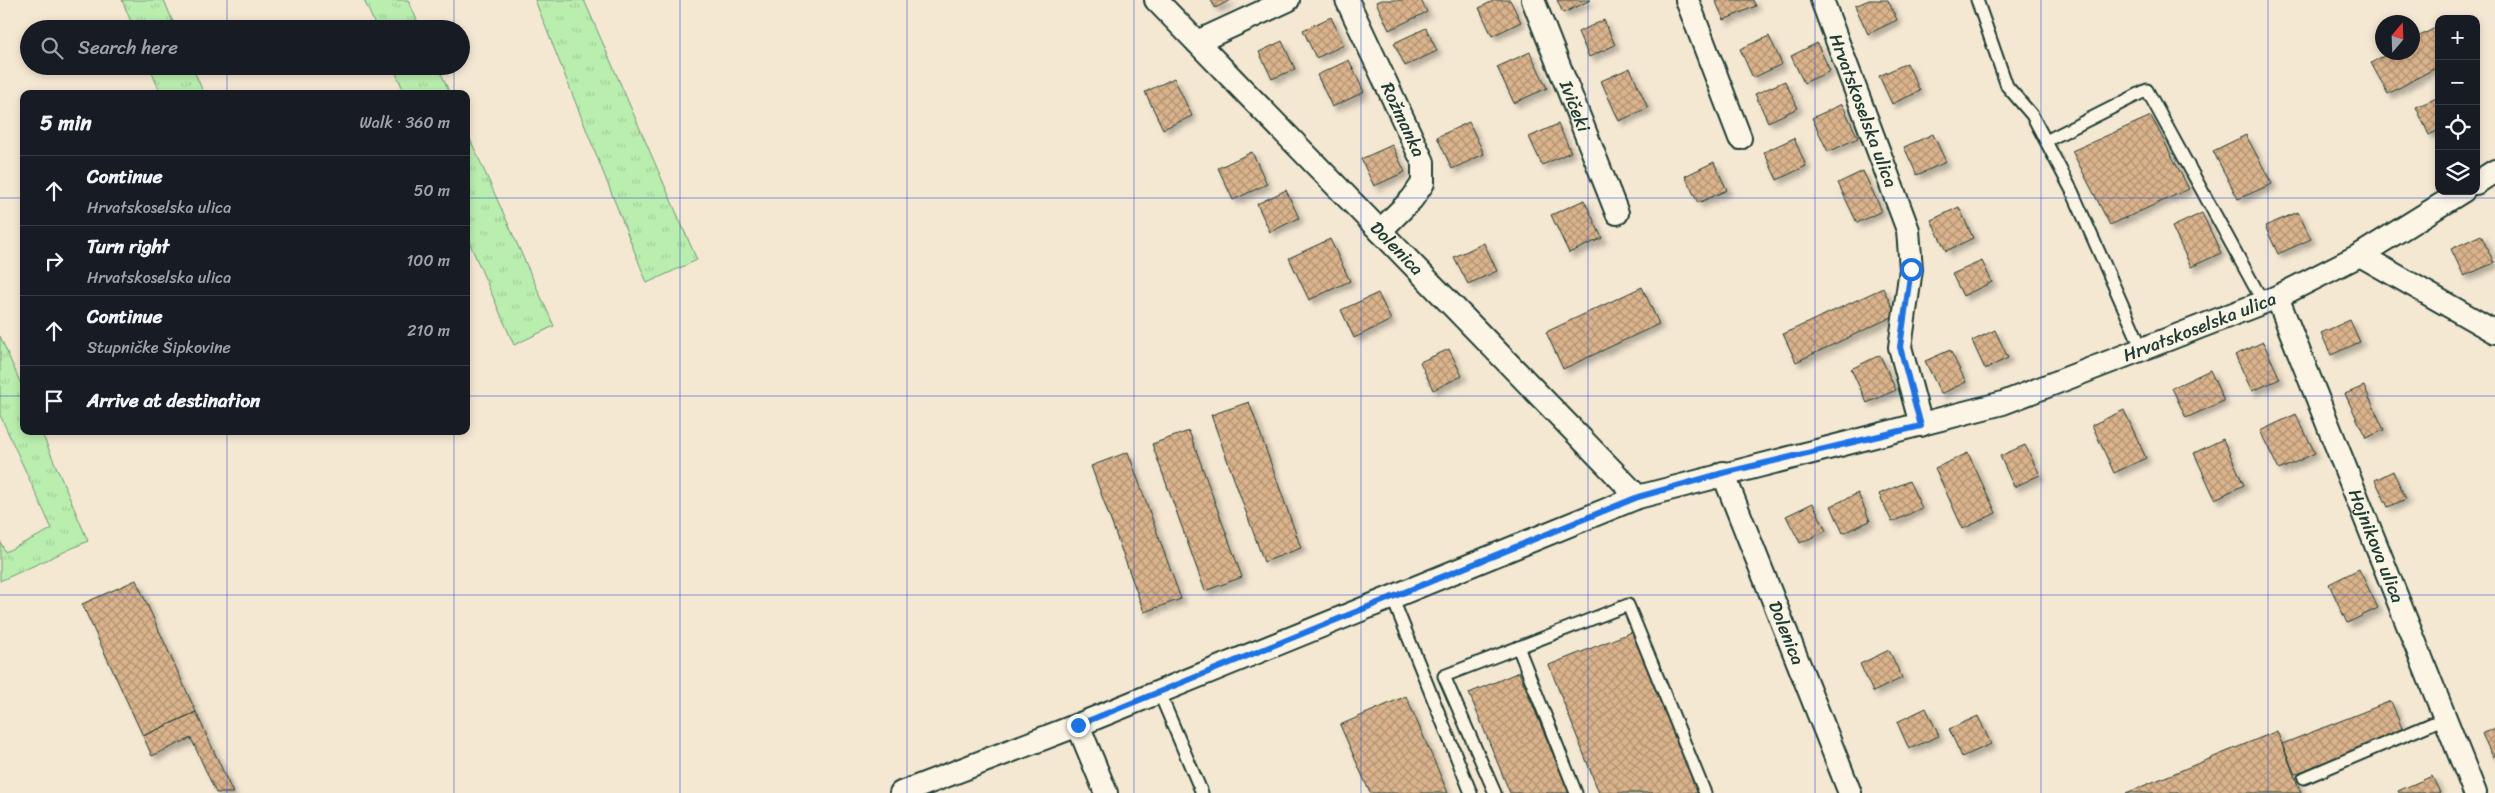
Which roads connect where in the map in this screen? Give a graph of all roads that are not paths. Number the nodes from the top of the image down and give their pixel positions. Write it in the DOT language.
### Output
graph roads {
  1 [pos="1156,0"];
  2 [pos="1288,0"];
  3 [pos="1347,0"];
  4 [pos="1533,0"];
  5 [pos="1687,0"];
  6 [pos="1822,0"];
  7 [pos="1977,0"];
  8 [pos="1197,42"];
  9 [pos="1740,138"];
  10 [pos="2046,141"];
  11 [pos="2495,171"];
  12 [pos="2480,180"];
  13 [pos="2457,195"];
  14 [pos="1617,212"];
  15 [pos="1380,231"];
  16 [pos="2360,255"];
  17 [pos="2270,299"];
  18 [pos="2495,332"];
  19 [pos="2142,349"];
  20 [pos="1921,426"];
  21 [pos="1723,473"];
  22 [pos="1638,497"];
  23 [pos="1392,597"];
  24 [pos="1518,647"];
  25 [pos="1159,692"];
  26 [pos="2445,718"];
  27 [pos="1078,725"];
  28 [pos="2304,778"];
  29 [pos="901,793"];
  30 [pos="1106,793"];
  31 [pos="1202,793"];
  32 [pos="1471,793"];
  33 [pos="1495,793"];
  34 [pos="1576,793"];
  35 [pos="1705,793"];
  36 [pos="1850,793"];
  37 [pos="2475,793"];
  1 -- 8 [label="street, Dolenica"];
  2 -- 8 [label="street"];
  3 -- 15 [label="street, Rožmanka"];
  4 -- 14 [label="street, Ivičeki"];
  5 -- 9 [label="street"];
  6 -- 20 [label="street, Hrvatskoselska ulica"];
  7 -- 10 [label="lane"];
  8 -- 15 [label="street, Dolenica"];
  10 -- 17 [label="lane"];
  10 -- 19 [label="lane"];
  11 -- 12 [label="street"];
  13 -- 16 [label="street, Hrvatskoselska ulica"];
  15 -- 22 [label="street, Dolenica"];
  16 -- 17 [label="street, Hrvatskoselska ulica"];
  16 -- 18 [label="street"];
  17 -- 19 [label="street, Hrvatskoselska ulica"];
  17 -- 26 [label="street, Hojnikova ulica"];
  19 -- 20 [label="street, Hrvatskoselska ulica"];
  20 -- 21 [label="street, Hrvatskoselska ulica"];
  21 -- 22 [label="street, Hrvatskoselska ulica"];
  21 -- 36 [label="street, Dolenica"];
  22 -- 23 [label="street, Hrvatskoselska ulica"];
  23 -- 25 [label="street, Hrvatskoselska ulica"];
  23 -- 32 [label="lane"];
  24 -- 33 [label="lane"];
  24 -- 34 [label="lane"];
  24 -- 35 [label="lane"];
  25 -- 27 [label="street, Hrvatskoselska ulica"];
  25 -- 31 [label="lane"];
  26 -- 28 [label="lane"];
  26 -- 37 [label="street, Hojnikova ulica"];
  27 -- 29 [label="street, Hrvatskoselska ulica"];
  27 -- 30 [label="street"];
}
